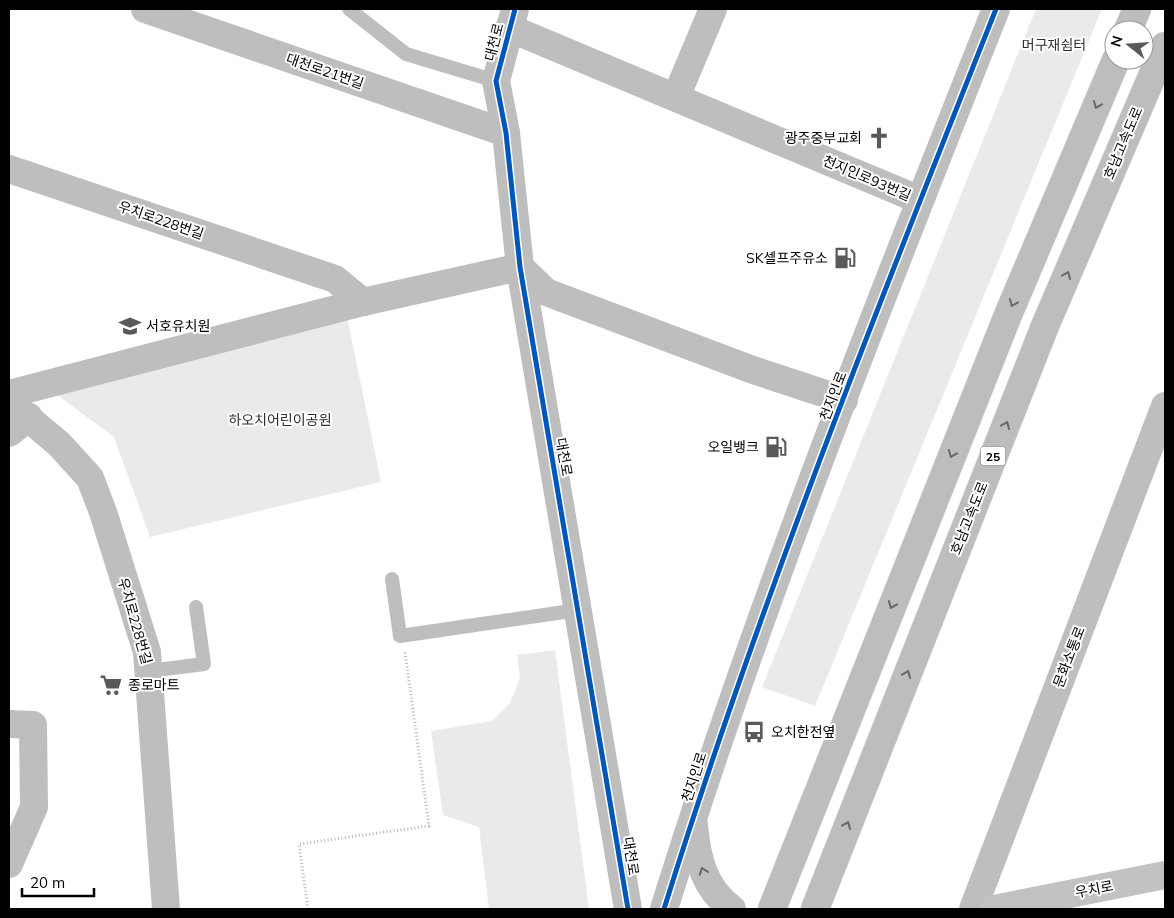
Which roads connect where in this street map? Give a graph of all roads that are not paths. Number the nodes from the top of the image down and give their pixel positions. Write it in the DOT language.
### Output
graph roads {
  1 [pos="145,9"];
  2 [pos="348,9"];
  3 [pos="712,9"];
  4 [pos="996,9"];
  5 [pos="512,18"];
  6 [pos="1165,46"];
  7 [pos="1112,70"];
  8 [pos="496,81"];
  9 [pos="676,97"];
  10 [pos="506,133"];
  11 [pos="9,169"];
  12 [pos="920,200"];
  13 [pos="520,267"];
  14 [pos="363,302"];
  15 [pos="9,394"];
  16 [pos="844,400"];
  17 [pos="1165,406"];
  18 [pos="16,417"];
  19 [pos="392,579"];
  20 [pos="196,607"];
  21 [pos="578,610"];
  22 [pos="149,672"];
  23 [pos="9,724"];
  24 [pos="694,815"];
  25 [pos="9,864"];
  26 [pos="1165,875"];
  27 [pos="166,909"];
  28 [pos="628,909"];
  29 [pos="664,909"];
  30 [pos="732,909"];
  31 [pos="772,909"];
  32 [pos="815,909"];
  33 [pos="973,909"];
  34 [pos="994,909"];
  1 -- 10 [label="street, 대천로21번길"];
  2 -- 8 [label="lane"];
  3 -- 9 [label="street"];
  4 -- 12 [label="street, 천지인로"];
  5 -- 8 [label="street, 대천로"];
  5 -- 9 [label="street, 천지인로93번길"];
  32 -- 6 [label="highway, 호남고속도로 / 25, one-way"];
  7 -- 31 [label="highway, one-way"];
  8 -- 10 [label="street, 대천로"];
  9 -- 12 [label="street, 천지인로93번길"];
  10 -- 13 [label="street, 대천로"];
  11 -- 14 [label="street, 우치로228번길"];
  12 -- 16 [label="street, 천지인로"];
  13 -- 14 [label="street"];
  13 -- 16 [label="street, 천지인로"];
  13 -- 21 [label="street, 대천로"];
  14 -- 15 [label="street"];
  16 -- 24 [label="street, 천지인로"];
  17 -- 33 [label="street, 문화소통로"];
  18 -- 22 [label="street, 우치로228번길"];
  19 -- 21 [label="lane"];
  20 -- 22 [label="lane"];
  21 -- 28 [label="street, 대천로"];
  22 -- 27 [label="street, 우치로228번길"];
  23 -- 25 [label="street"];
  24 -- 29 [label="street, 천지인로"];
  30 -- 24 [label="street, one-way"];
  26 -- 34 [label="main road, 우치로"];
}
